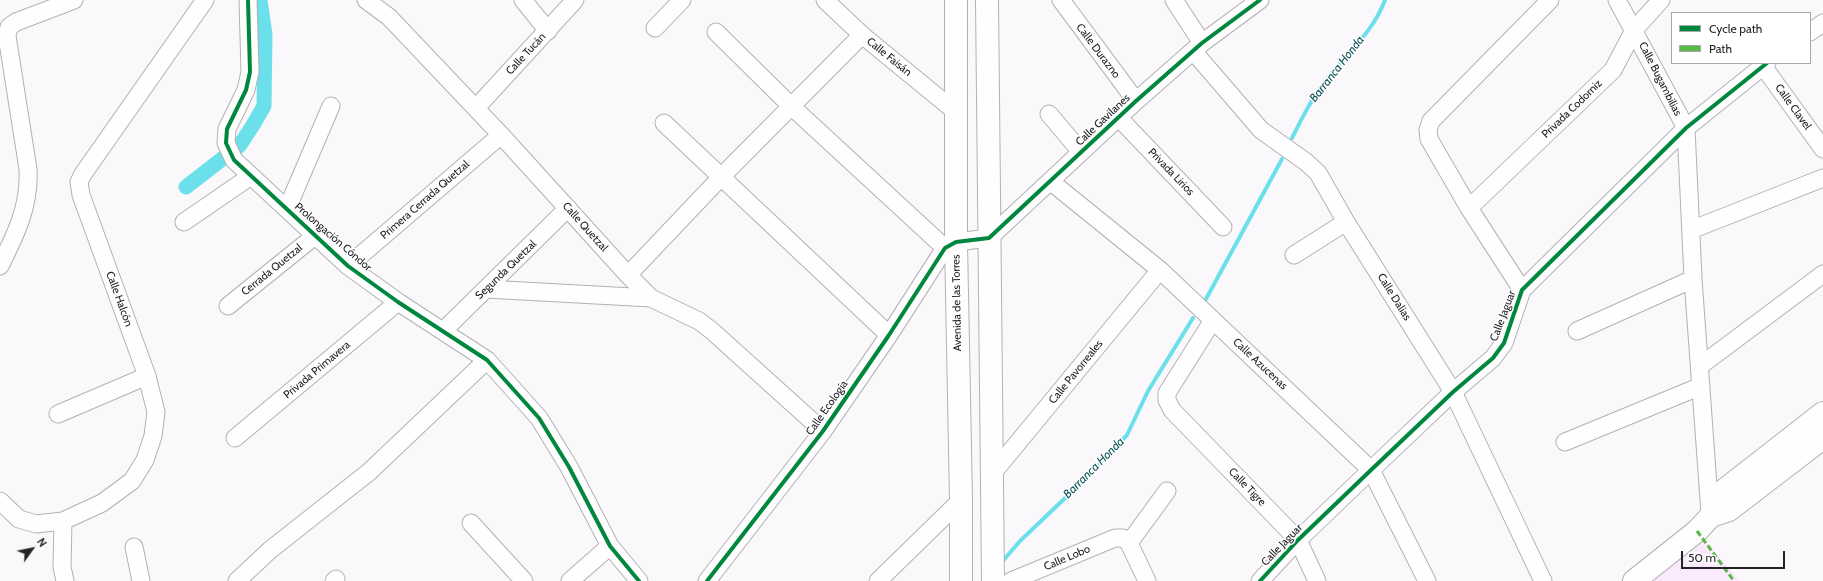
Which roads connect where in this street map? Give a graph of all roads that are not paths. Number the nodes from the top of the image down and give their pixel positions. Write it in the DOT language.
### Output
graph roads {
  1 [pos="74,0"];
  2 [pos="205,0"];
  3 [pos="248,0"];
  4 [pos="366,0"];
  5 [pos="523,0"];
  6 [pos="575,0"];
  7 [pos="682,0"];
  8 [pos="825,0"];
  9 [pos="956,0"];
  10 [pos="987,0"];
  11 [pos="1061,0"];
  12 [pos="1174,0"];
  13 [pos="1260,0"];
  14 [pos="1550,0"];
  15 [pos="1617,0"];
  16 [pos="1661,0"];
  17 [pos="1823,23"];
  18 [pos="655,28"];
  19 [pos="1634,30"];
  20 [pos="548,31"];
  21 [pos="1811,31"];
  22 [pos="716,32"];
  23 [pos="862,35"];
  24 [pos="1198,47"];
  25 [pos="1765,64"];
  26 [pos="1136,101"];
  27 [pos="331,106"];
  28 [pos="791,106"];
  29 [pos="476,108"];
  30 [pos="956,112"];
  31 [pos="1049,114"];
  32 [pos="1119,118"];
  33 [pos="664,123"];
  34 [pos="1686,128"];
  35 [pos="501,135"];
  36 [pos="1823,149"];
  37 [pos="1081,152"];
  38 [pos="251,176"];
  39 [pos="722,176"];
  40 [pos="1823,178"];
  41 [pos="1050,181"];
  42 [pos="568,208"];
  43 [pos="1469,208"];
  44 [pos="287,209"];
  45 [pos="184,222"];
  46 [pos="1346,222"];
  47 [pos="1223,227"];
  48 [pos="1691,230"];
  49 [pos="8,234"];
  50 [pos="316,235"];
  51 [pos="989,238"];
  52 [pos="951,245"];
  53 [pos="1294,255"];
  54 [pos="0,266"];
  55 [pos="348,266"];
  56 [pos="1160,270"];
  57 [pos="1823,274"];
  58 [pos="628,275"];
  59 [pos="1693,278"];
  60 [pos="486,289"];
  61 [pos="1522,290"];
  62 [pos="651,298"];
  63 [pos="398,302"];
  64 [pos="228,306"];
  65 [pos="1212,320"];
  66 [pos="443,331"];
  67 [pos="1576,331"];
  68 [pos="889,336"];
  69 [pos="487,360"];
  70 [pos="1700,366"];
  71 [pos="147,376"];
  72 [pos="1701,386"];
  73 [pos="1453,392"];
  74 [pos="1823,413"];
  75 [pos="58,414"];
  76 [pos="823,431"];
  77 [pos="235,438"];
  78 [pos="1823,438"];
  79 [pos="1565,442"];
  80 [pos="1371,470"];
  81 [pos="992,474"];
  82 [pos="1167,491"];
  83 [pos="961,500"];
  84 [pos="0,501"];
  85 [pos="1711,516"];
  86 [pos="63,522"];
  87 [pos="471,523"];
  88 [pos="1126,540"];
  89 [pos="1298,540"];
  90 [pos="610,546"];
  91 [pos="134,547"];
  92 [pos="65,581"];
  93 [pos="141,581"];
  94 [pos="237,581"];
  95 [pos="524,581"];
  96 [pos="570,581"];
  97 [pos="639,581"];
  98 [pos="707,581"];
  99 [pos="878,581"];
  100 [pos="961,581"];
  101 [pos="993,581"];
  102 [pos="1011,581"];
  103 [pos="1147,581"];
  104 [pos="1260,581"];
  105 [pos="1317,581"];
  106 [pos="1427,581"];
  107 [pos="1543,581"];
  108 [pos="1634,581"];
  1 -- 49 [label="street"];
  2 -- 71 [label="street, Calle Halcón"];
  3 -- 38 [label="street, Prolongación Cóndor"];
  4 -- 29 [label="street, Calle Quetzal"];
  5 -- 20 [label="street"];
  6 -- 20 [label="street, Calle Tucán"];
  7 -- 18 [label="street"];
  8 -- 23 [label="street, Calle Faisán"];
  9 -- 30 [label="main road, Avenida de las Torres"];
  10 -- 51 [label="main road"];
  11 -- 26 [label="street, Calle Durazno"];
  12 -- 24 [label="street, Calle Dalias"];
  13 -- 24 [label="street, Calle Gavilanes"];
  14 -- 43 [label="street"];
  15 -- 19 [label="street, Calle Bugambilias"];
  16 -- 19 [label="street, Privada Codorniz"];
  17 -- 21 [label="street"];
  19 -- 34 [label="street, Calle Bugambilias"];
  19 -- 43 [label="street, Privada Codorniz"];
  20 -- 29 [label="street, Calle Tucán"];
  22 -- 28 [label="street"];
  23 -- 28 [label="street"];
  23 -- 30 [label="street, Calle Faisán"];
  24 -- 26 [label="street, Calle Gavilanes"];
  24 -- 46 [label="street, Calle Dalias"];
  25 -- 34 [label="street, Calle Jaguar"];
  25 -- 36 [label="street, Calle Clavel"];
  26 -- 32 [label="street, Calle Gavilanes"];
  27 -- 44 [label="street"];
  28 -- 39 [label="street"];
  28 -- 52 [label="street"];
  29 -- 35 [label="street, Calle Quetzal"];
  30 -- 52 [label="main road, Avenida de las Torres"];
  31 -- 37 [label="street"];
  32 -- 37 [label="street, Calle Gavilanes"];
  32 -- 47 [label="street, Privada Lirios"];
  33 -- 39 [label="street"];
  34 -- 48 [label="street"];
  34 -- 61 [label="street, Calle Jaguar"];
  35 -- 42 [label="street, Calle Quetzal"];
  35 -- 55 [label="street, Primera Cerrada Quetzal"];
  37 -- 41 [label="street, Calle Gavilanes"];
  38 -- 44 [label="street, Prolongación Cóndor"];
  38 -- 45 [label="street"];
  39 -- 58 [label="street"];
  39 -- 68 [label="street"];
  40 -- 48 [label="street"];
  41 -- 51 [label="street, Calle Gavilanes"];
  41 -- 56 [label="street, Calle Azucenas"];
  42 -- 58 [label="street, Calle Quetzal"];
  42 -- 60 [label="street, Segunda Quetzal"];
  43 -- 61 [label="street"];
  44 -- 50 [label="street, Prolongación Cóndor"];
  46 -- 53 [label="street"];
  46 -- 73 [label="street, Calle Dalias"];
  48 -- 59 [label="street"];
  49 -- 54 [label="street"];
  50 -- 55 [label="street, Prolongación Cóndor"];
  50 -- 64 [label="street, Cerrada Quetzal"];
  51 -- 52 [label="street"];
  51 -- 81 [label="main road"];
  52 -- 68 [label="street, Calle Ecología"];
  52 -- 83 [label="main road, Avenida de las Torres"];
  55 -- 63 [label="street, Prolongación Cóndor"];
  56 -- 65 [label="street, Calle Azucenas"];
  56 -- 81 [label="street, Calle Pavorreales"];
  57 -- 70 [label="street"];
  58 -- 62 [label="street, Calle Quetzal"];
  59 -- 67 [label="street"];
  59 -- 70 [label="street"];
  60 -- 62 [label="street"];
  60 -- 66 [label="street, Segunda Quetzal"];
  61 -- 73 [label="street, Calle Jaguar"];
  62 -- 76 [label="street, Calle Quetzal"];
  63 -- 66 [label="street, Prolongación Cóndor"];
  63 -- 77 [label="street, Privada Primavera"];
  65 -- 80 [label="street, Calle Azucenas"];
  65 -- 89 [label="street, Calle Tigre"];
  66 -- 69 [label="street, Prolongación Cóndor"];
  68 -- 76 [label="street, Calle Ecología"];
  69 -- 90 [label="street, Prolongación Cóndor"];
  69 -- 94 [label="street"];
  70 -- 72 [label="street"];
  71 -- 75 [label="street"];
  71 -- 86 [label="street, Calle Halcón"];
  72 -- 79 [label="street"];
  72 -- 85 [label="street"];
  73 -- 80 [label="street, Calle Jaguar"];
  73 -- 107 [label="street, Calle Dalias"];
  74 -- 85 [label="main road"];
  76 -- 98 [label="street, Calle Ecología"];
  78 -- 85 [label="main road"];
  80 -- 89 [label="street, Calle Jaguar"];
  80 -- 106 [label="street, Calle Azucenas"];
  81 -- 101 [label="main road"];
  82 -- 88 [label="street"];
  83 -- 99 [label="street"];
  83 -- 100 [label="main road, Avenida de las Torres"];
  84 -- 86 [label="street, Calle Halcón"];
  85 -- 108 [label="main road"];
  86 -- 92 [label="street"];
  87 -- 95 [label="street"];
  88 -- 102 [label="street, Calle Lobo"];
  88 -- 103 [label="street"];
  89 -- 104 [label="street, Calle Jaguar"];
  89 -- 105 [label="street, Calle Tigre"];
  90 -- 96 [label="street"];
  90 -- 97 [label="street, Prolongación Cóndor"];
  91 -- 93 [label="street"];
}
